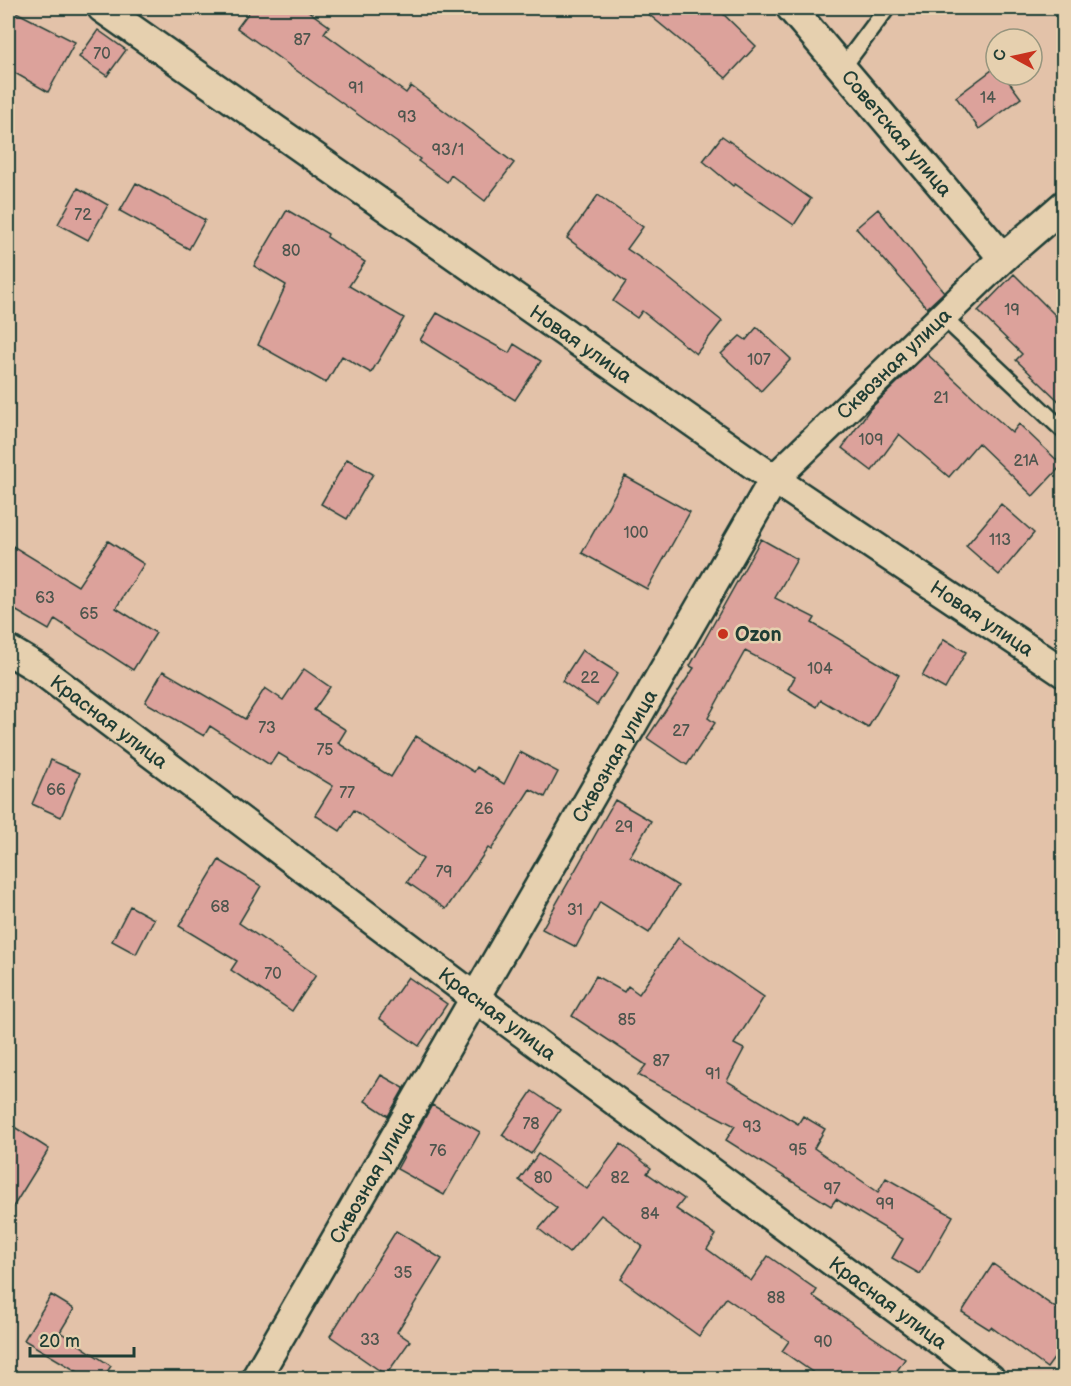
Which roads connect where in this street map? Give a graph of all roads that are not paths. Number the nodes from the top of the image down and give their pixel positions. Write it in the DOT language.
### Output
graph roads {
  1 [pos="102,8"];
  2 [pos="791,8"];
  3 [pos="887,8"];
  4 [pos="843,67"];
  5 [pos="1064,205"];
  6 [pos="1003,258"];
  7 [pos="942,316"];
  8 [pos="1064,431"];
  9 [pos="774,479"];
  10 [pos="8,650"];
  11 [pos="1064,673"];
  12 [pos="477,999"];
  13 [pos="256,1378"];
  14 [pos="990,1378"];
  1 -- 9 [label="street, Новая улица"];
  2 -- 4 [label="street, Советская улица"];
  3 -- 4 [label="lane"];
  4 -- 6 [label="street, Советская улица"];
  5 -- 6 [label="street, Сквозная улица"];
  6 -- 7 [label="street, Сквозная улица"];
  7 -- 8 [label="lane"];
  7 -- 9 [label="street, Сквозная улица"];
  9 -- 11 [label="street, Новая улица"];
  9 -- 12 [label="street, Сквозная улица"];
  10 -- 12 [label="street, Красная улица"];
  12 -- 13 [label="street, Сквозная улица"];
  12 -- 14 [label="street, Красная улица"];
}
